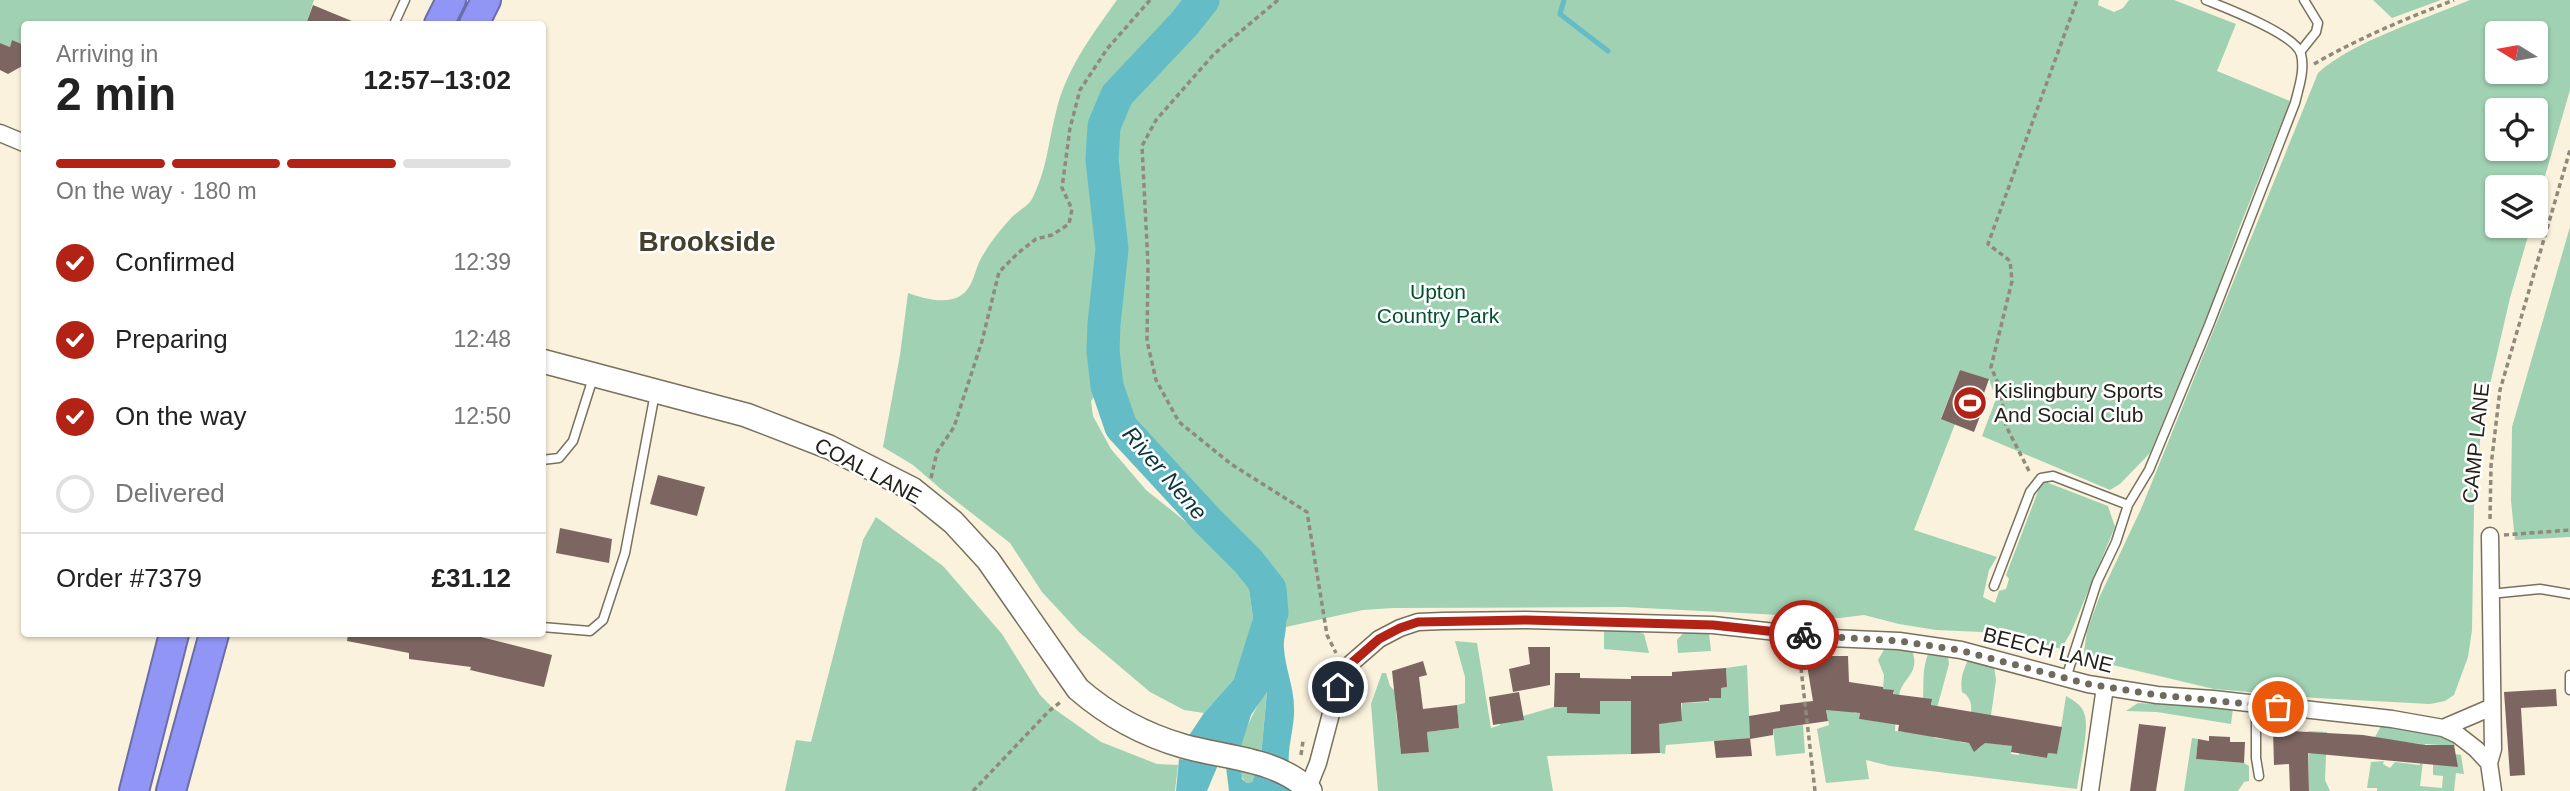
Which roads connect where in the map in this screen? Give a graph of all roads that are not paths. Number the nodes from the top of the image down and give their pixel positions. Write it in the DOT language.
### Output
graph roads {
  1 [pos="405,0"];
  2 [pos="451,0"];
  3 [pos="486,0"];
  4 [pos="2206,0"];
  5 [pos="2304,0"];
  6 [pos="395,21"];
  7 [pos="440,21"];
  8 [pos="476,21"];
  9 [pos="2300,52"];
  10 [pos="0,133"];
  11 [pos="21,142"];
  12 [pos="546,362"];
  13 [pos="594,375"];
  14 [pos="656,391"];
  15 [pos="546,460"];
  16 [pos="2128,505"];
  17 [pos="2490,536"];
  18 [pos="1994,586"];
  19 [pos="2490,594"];
  20 [pos="2570,594"];
  21 [pos="546,627"];
  22 [pos="173,637"];
  23 [pos="213,637"];
  24 [pos="2570,675"];
  25 [pos="2066,678"];
  26 [pos="2105,687"];
  27 [pos="2570,690"];
  28 [pos="2256,704"];
  29 [pos="2492,707"];
  30 [pos="2443,728"];
  31 [pos="2489,763"];
  32 [pos="2259,776"];
  33 [pos="1303,786"];
  34 [pos="134,791"];
  35 [pos="171,791"];
  36 [pos="2090,791"];
  37 [pos="2493,791"];
  1 -- 6 [label="lane"];
  2 -- 7 [label="highway"];
  3 -- 8 [label="highway"];
  4 -- 9 [label="lane"];
  5 -- 9 [label="lane"];
  9 -- 16 [label="lane"];
  10 -- 11 [label="street"];
  12 -- 13 [label="street, COAL LANE"];
  13 -- 14 [label="street, COAL LANE"];
  13 -- 15 [label="lane"];
  14 -- 21 [label="lane"];
  14 -- 33 [label="street, COAL LANE"];
  16 -- 18 [label="lane"];
  16 -- 25 [label="lane"];
  17 -- 19 [label="street"];
  19 -- 20 [label="lane"];
  19 -- 29 [label="street"];
  22 -- 34 [label="highway"];
  23 -- 35 [label="highway"];
  24 -- 27 [label="lane"];
  25 -- 26 [label="street, BEECH LANE"];
  25 -- 33 [label="street, BEECH LANE"];
  26 -- 28 [label="street, BEECH LANE"];
  26 -- 36 [label="street"];
  28 -- 30 [label="street, BEECH LANE"];
  28 -- 32 [label="lane"];
  29 -- 30 [label="street"];
  29 -- 31 [label="street"];
  30 -- 31 [label="street, BEECH LANE"];
  31 -- 37 [label="street"];
}
